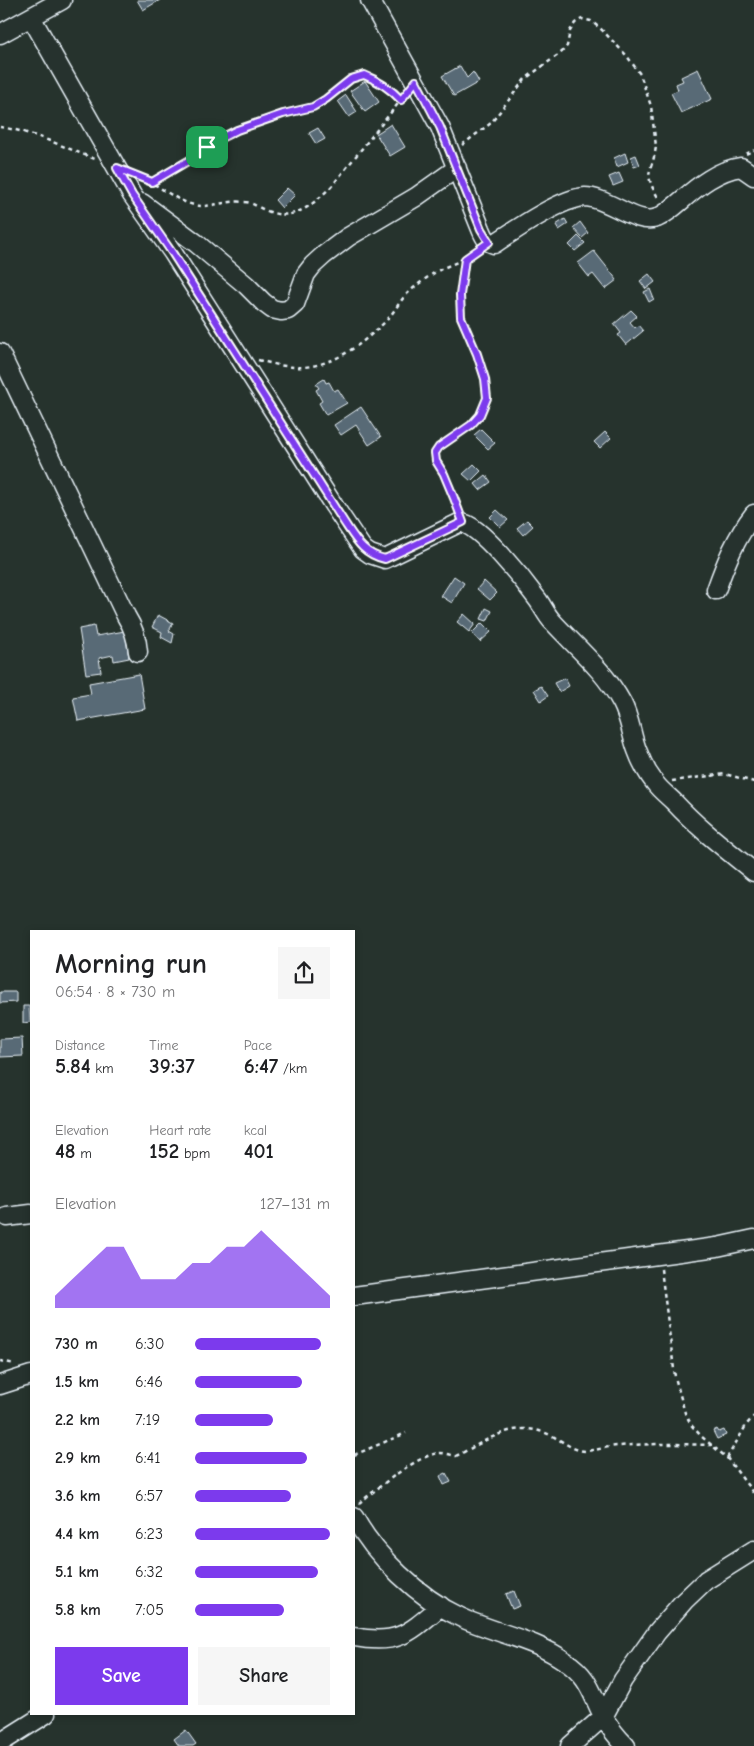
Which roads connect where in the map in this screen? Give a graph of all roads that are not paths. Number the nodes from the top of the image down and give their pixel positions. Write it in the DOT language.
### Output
graph roads {
  1 [pos="62,0"];
  2 [pos="370,0"];
  3 [pos="31,17"];
  4 [pos="0,34"];
  5 [pos="454,160"];
  6 [pos="754,176"];
  7 [pos="132,195"];
  8 [pos="0,353"];
  9 [pos="754,514"];
  10 [pos="716,590"];
  11 [pos="138,652"];
  12 [pos="754,872"];
  13 [pos="30,1214"];
  14 [pos="7,1217"];
  15 [pos="754,1239"];
  16 [pos="355,1296"];
  17 [pos="30,1375"];
  18 [pos="0,1385"];
  19 [pos="355,1518"];
  20 [pos="754,1550"];
  21 [pos="441,1606"];
  22 [pos="355,1637"];
  23 [pos="44,1715"];
  24 [pos="603,1717"];
  25 [pos="0,1743"];
  26 [pos="570,1746"];
  27 [pos="626,1746"];
  1 -- 3 [label="street"];
  2 -- 5 [label="street"];
  3 -- 4 [label="street"];
  3 -- 7 [label="street"];
  5 -- 6 [label="street"];
  5 -- 7 [label="street"];
  7 -- 12 [label="street"];
  8 -- 11 [label="street"];
  9 -- 10 [label="street"];
  13 -- 14 [label="street"];
  15 -- 16 [label="street"];
  17 -- 18 [label="street"];
  19 -- 21 [label="street"];
  20 -- 24 [label="street"];
  21 -- 22 [label="street"];
  21 -- 24 [label="street"];
  23 -- 25 [label="street"];
  24 -- 26 [label="street"];
  24 -- 27 [label="street"];
}
